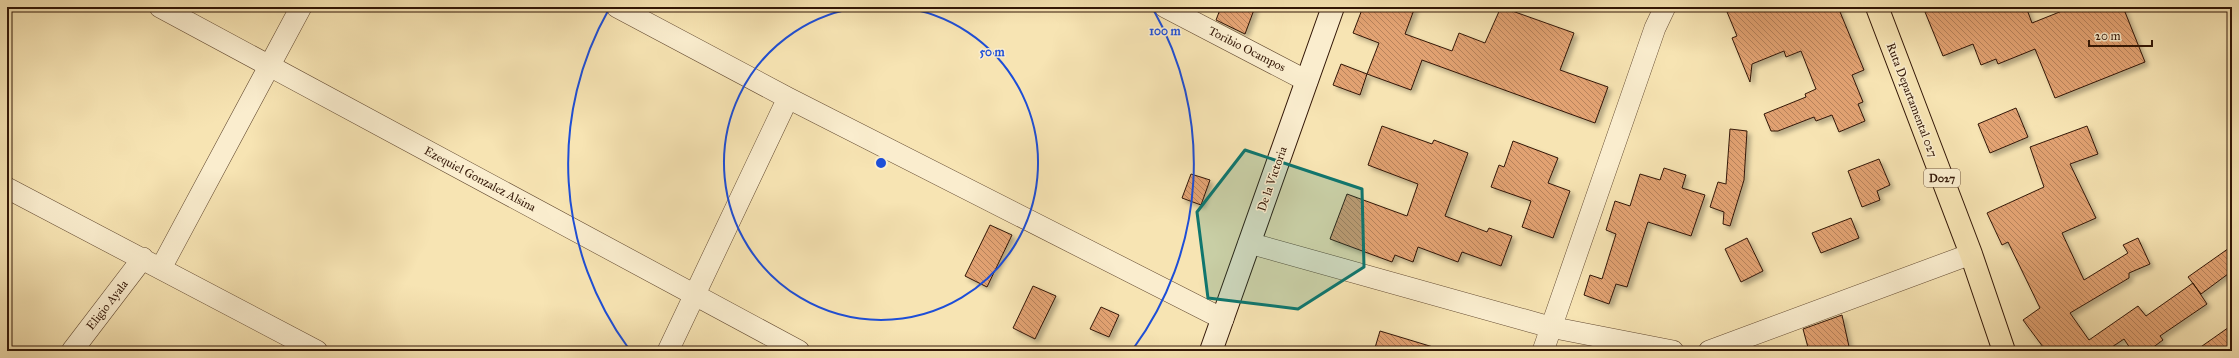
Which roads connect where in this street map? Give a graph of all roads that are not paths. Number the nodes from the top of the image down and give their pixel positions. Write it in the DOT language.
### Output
graph roads {
  1 [pos="160,7"];
  2 [pos="301,7"];
  3 [pos="617,7"];
  4 [pos="1165,7"];
  5 [pos="1333,7"];
  6 [pos="1665,7"];
  7 [pos="1877,7"];
  8 [pos="270,66"];
  9 [pos="1307,80"];
  10 [pos="788,98"];
  11 [pos="7,188"];
  12 [pos="1250,243"];
  13 [pos="1971,254"];
  14 [pos="152,263"];
  15 [pos="695,294"];
  16 [pos="1223,319"];
  17 [pos="1550,327"];
  18 [pos="72,351"];
  19 [pos="317,351"];
  20 [pos="668,351"];
  21 [pos="799,351"];
  22 [pos="1211,351"];
  23 [pos="1543,351"];
  24 [pos="1673,351"];
  25 [pos="1709,351"];
  26 [pos="2004,351"];
  1 -- 8 [label="street, Ezequiel Gonzalez Alsina"];
  2 -- 8 [label="street, Eligio Ayala"];
  3 -- 10 [label="street"];
  4 -- 9 [label="street, Toribio Ocampos"];
  5 -- 9 [label="main road, De la Victoria"];
  6 -- 17 [label="street"];
  7 -- 13 [label="main road, Ruta Departamental 027 / D027"];
  8 -- 14 [label="street, Eligio Ayala"];
  8 -- 15 [label="street, Ezequiel Gonzalez Alsina"];
  9 -- 12 [label="main road, De la Victoria"];
  10 -- 15 [label="street"];
  10 -- 16 [label="street"];
  11 -- 14 [label="street"];
  12 -- 16 [label="main road, De la Victoria"];
  12 -- 17 [label="street"];
  13 -- 25 [label="street"];
  13 -- 26 [label="main road, Ruta Departamental 027 / D027"];
  14 -- 18 [label="street, Eligio Ayala"];
  14 -- 19 [label="street"];
  15 -- 20 [label="street"];
  15 -- 21 [label="street, Ezequiel Gonzalez Alsina"];
  16 -- 22 [label="main road, De la Victoria"];
  17 -- 23 [label="street"];
  17 -- 24 [label="street"];
}
